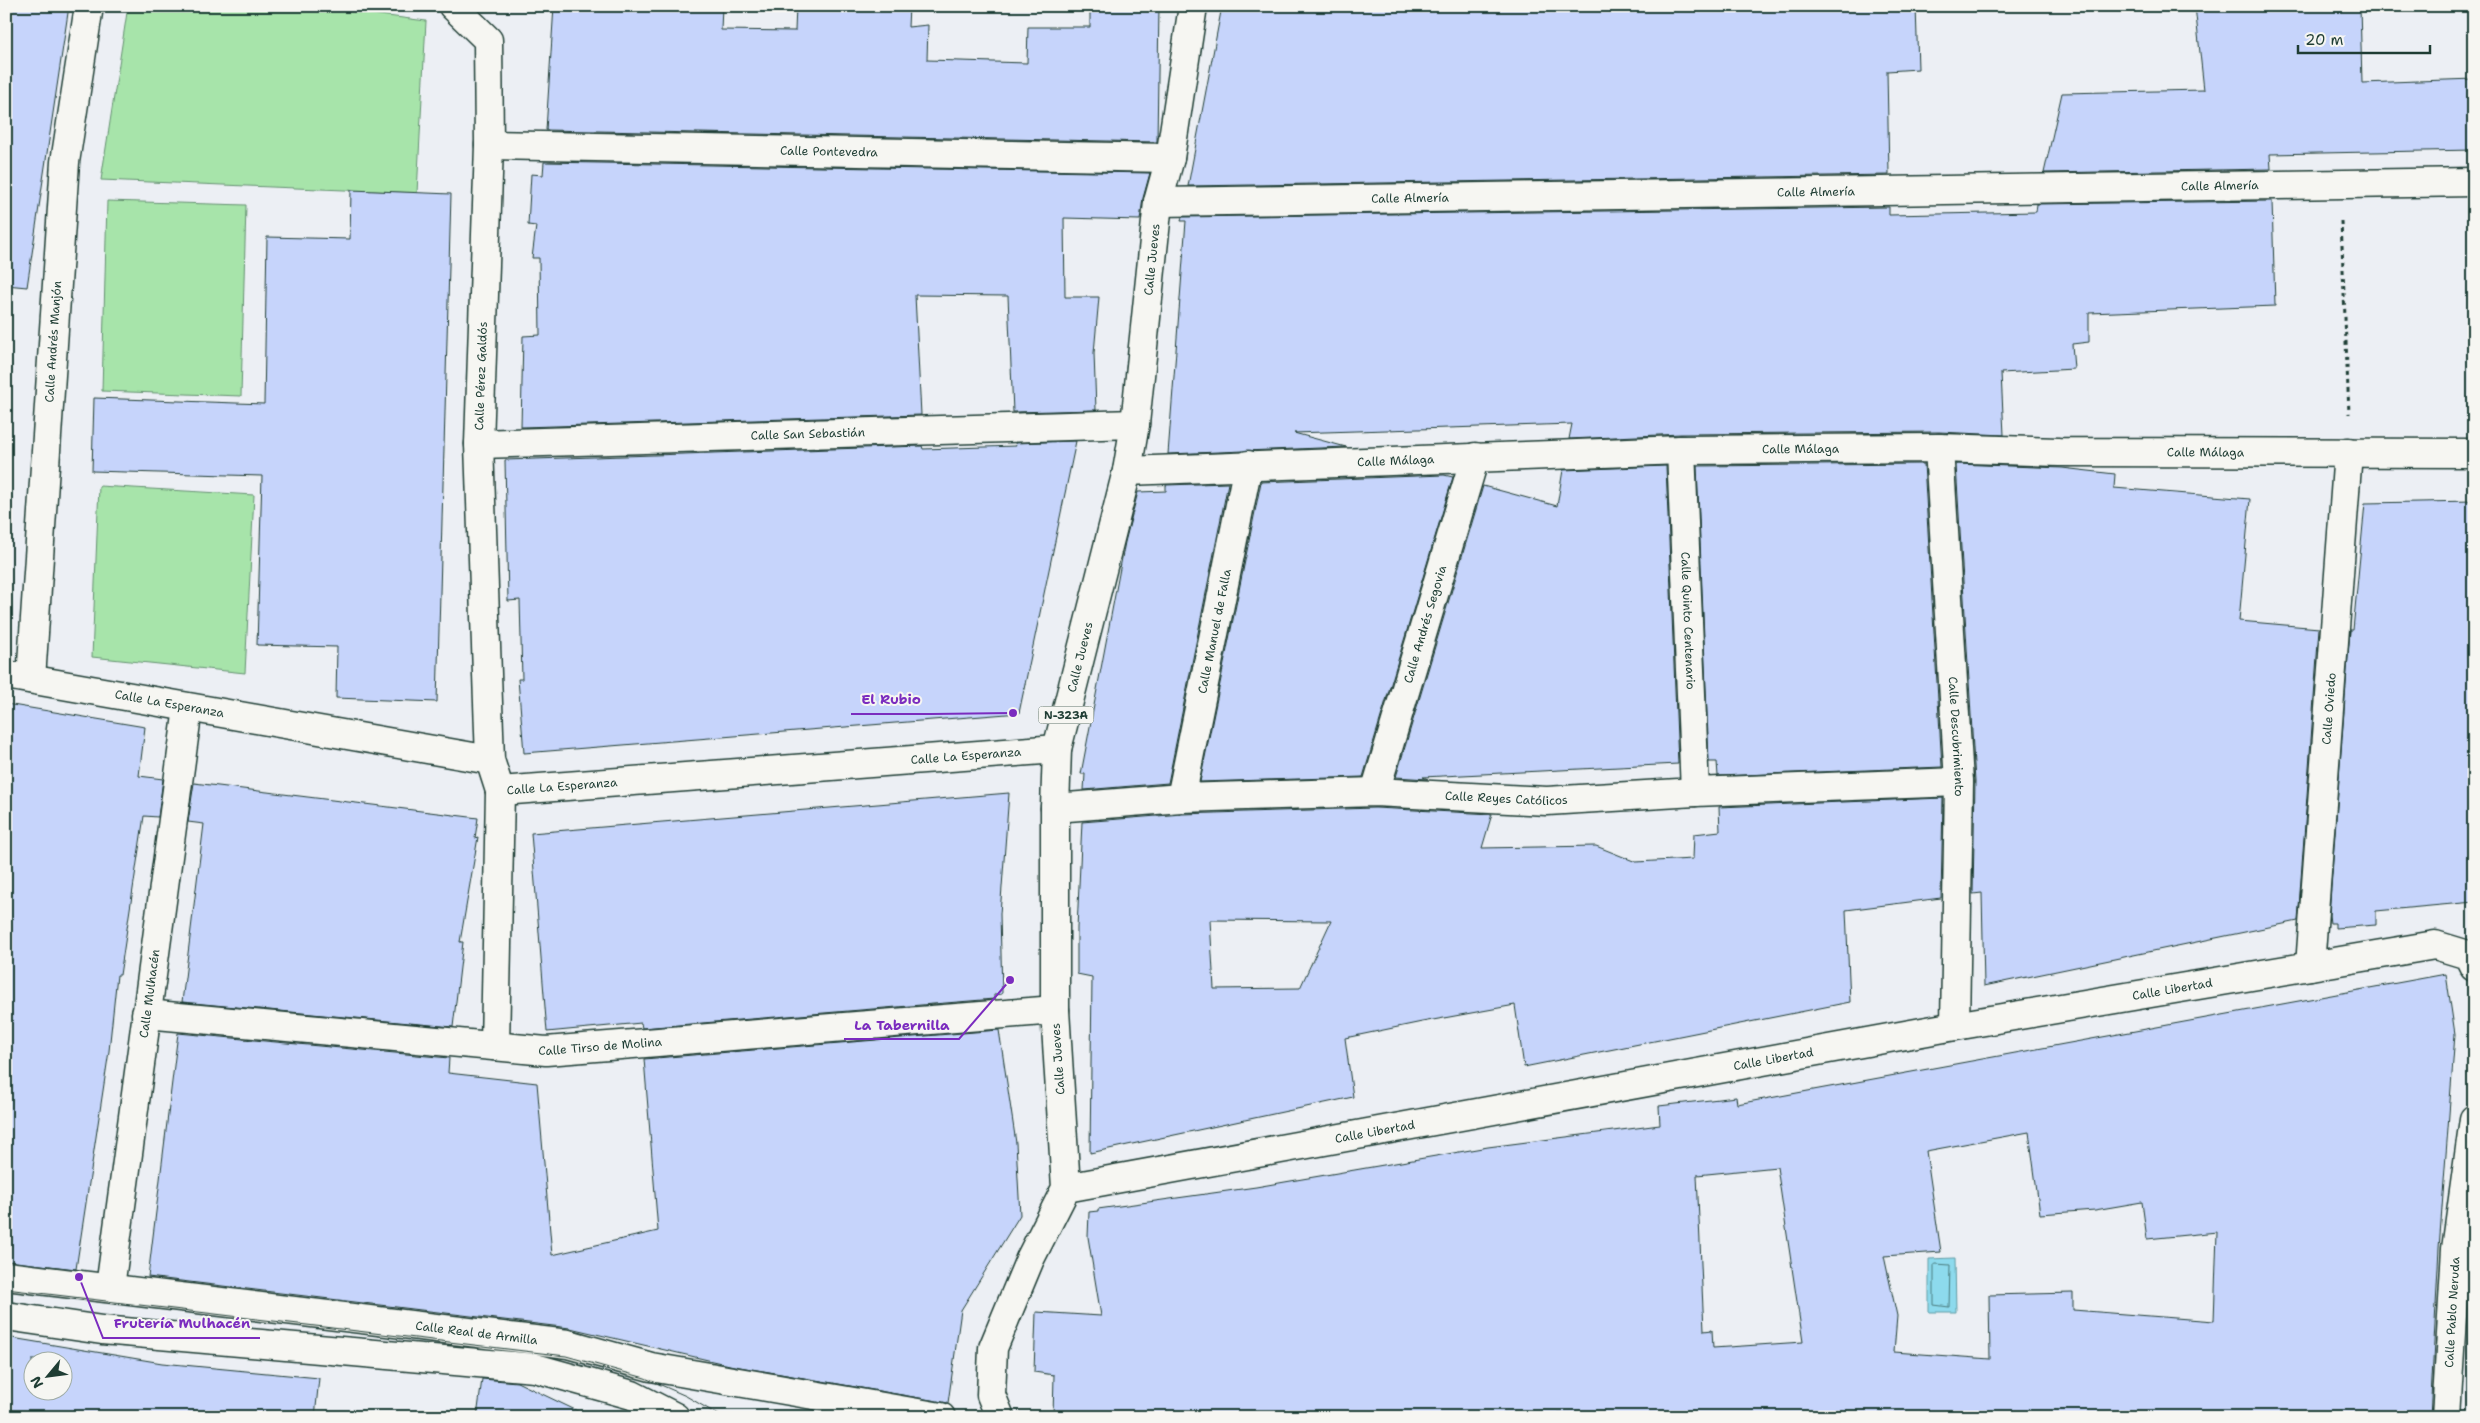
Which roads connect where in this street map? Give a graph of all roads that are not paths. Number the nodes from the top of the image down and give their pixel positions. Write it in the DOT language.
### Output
graph roads {
  1 [pos="89,6"];
  2 [pos="453,6"];
  3 [pos="1193,6"];
  4 [pos="488,145"];
  5 [pos="1170,158"];
  6 [pos="2474,182"];
  7 [pos="1158,202"];
  8 [pos="1135,424"];
  9 [pos="479,444"];
  10 [pos="1939,448"];
  11 [pos="1681,450"];
  12 [pos="2348,452"];
  13 [pos="2474,454"];
  14 [pos="1476,457"];
  15 [pos="1248,466"];
  16 [pos="1127,470"];
  17 [pos="18,677"];
  18 [pos="188,708"];
  19 [pos="1057,749"];
  20 [pos="490,760"];
  21 [pos="1959,782"];
  22 [pos="500,791"];
  23 [pos="1375,792"];
  24 [pos="1695,792"];
  25 [pos="1181,798"];
  26 [pos="1055,808"];
  27 [pos="2310,966"];
  28 [pos="2474,967"];
  29 [pos="1055,1010"];
  30 [pos="146,1014"];
  31 [pos="1955,1026"];
  32 [pos="495,1046"];
  33 [pos="2474,1119"];
  34 [pos="1066,1188"];
  35 [pos="2465,1249"];
  36 [pos="6,1276"];
  37 [pos="111,1280"];
  38 [pos="6,1316"];
  39 [pos="675,1417"];
  40 [pos="941,1417"];
  41 [pos="1000,1417"];
  42 [pos="2446,1417"];
  1 -- 17 [label="street, Calle Andrés Manjón"];
  2 -- 4 [label="street, Calle Pérez Galdós"];
  3 -- 5 [label="street, Calle Jueves / N-323A"];
  4 -- 5 [label="street, Calle Pontevedra"];
  4 -- 9 [label="street, Calle Pérez Galdós"];
  5 -- 7 [label="street, Calle Jueves / N-323A"];
  6 -- 7 [label="street, Calle Almería"];
  7 -- 8 [label="street, Calle Jueves / N-323A"];
  8 -- 9 [label="street, Calle San Sebastián"];
  8 -- 16 [label="street, Calle Jueves / N-323A"];
  9 -- 20 [label="street, Calle Pérez Galdós"];
  10 -- 11 [label="street, Calle Málaga"];
  10 -- 12 [label="street, Calle Málaga"];
  10 -- 21 [label="street, Calle Descubrimiento"];
  11 -- 14 [label="street, Calle Málaga"];
  11 -- 24 [label="street, Calle Quinto Centenario"];
  12 -- 13 [label="street, Calle Málaga"];
  12 -- 27 [label="street, Calle Oviedo"];
  14 -- 15 [label="street, Calle Málaga"];
  14 -- 23 [label="street, Calle Andrés Segovia"];
  15 -- 16 [label="street, Calle Málaga"];
  15 -- 25 [label="street, Calle Manuel de Falla"];
  16 -- 19 [label="street, Calle Jueves / N-323A"];
  17 -- 18 [label="street, Calle La Esperanza"];
  18 -- 20 [label="street, Calle La Esperanza"];
  18 -- 30 [label="street, Calle Mulhacén"];
  19 -- 22 [label="street, Calle La Esperanza"];
  19 -- 26 [label="street, Calle Jueves / N-323A"];
  20 -- 22 [label="street, Calle La Esperanza"];
  21 -- 24 [label="street, Calle Reyes Católicos"];
  21 -- 31 [label="street, Calle Descubrimiento"];
  22 -- 32 [label="street"];
  23 -- 24 [label="street, Calle Reyes Católicos"];
  23 -- 25 [label="street, Calle Reyes Católicos"];
  25 -- 26 [label="street, Calle Reyes Católicos"];
  26 -- 29 [label="street, Calle Jueves / N-323A"];
  27 -- 28 [label="street, Calle Libertad"];
  27 -- 31 [label="street, Calle Libertad"];
  29 -- 32 [label="street, Calle Tirso de Molina"];
  29 -- 34 [label="street, Calle Jueves / N-323A"];
  30 -- 32 [label="street, Calle Tirso de Molina"];
  30 -- 37 [label="street, Calle Mulhacén"];
  31 -- 34 [label="street, Calle Libertad"];
  33 -- 35 [label="street, Calle Pablo Neruda"];
  34 -- 41 [label="street"];
  35 -- 42 [label="street, Calle Pablo Neruda"];
  36 -- 40 [label="street, Calle Real de Armilla"];
  38 -- 39 [label="street"];
}
